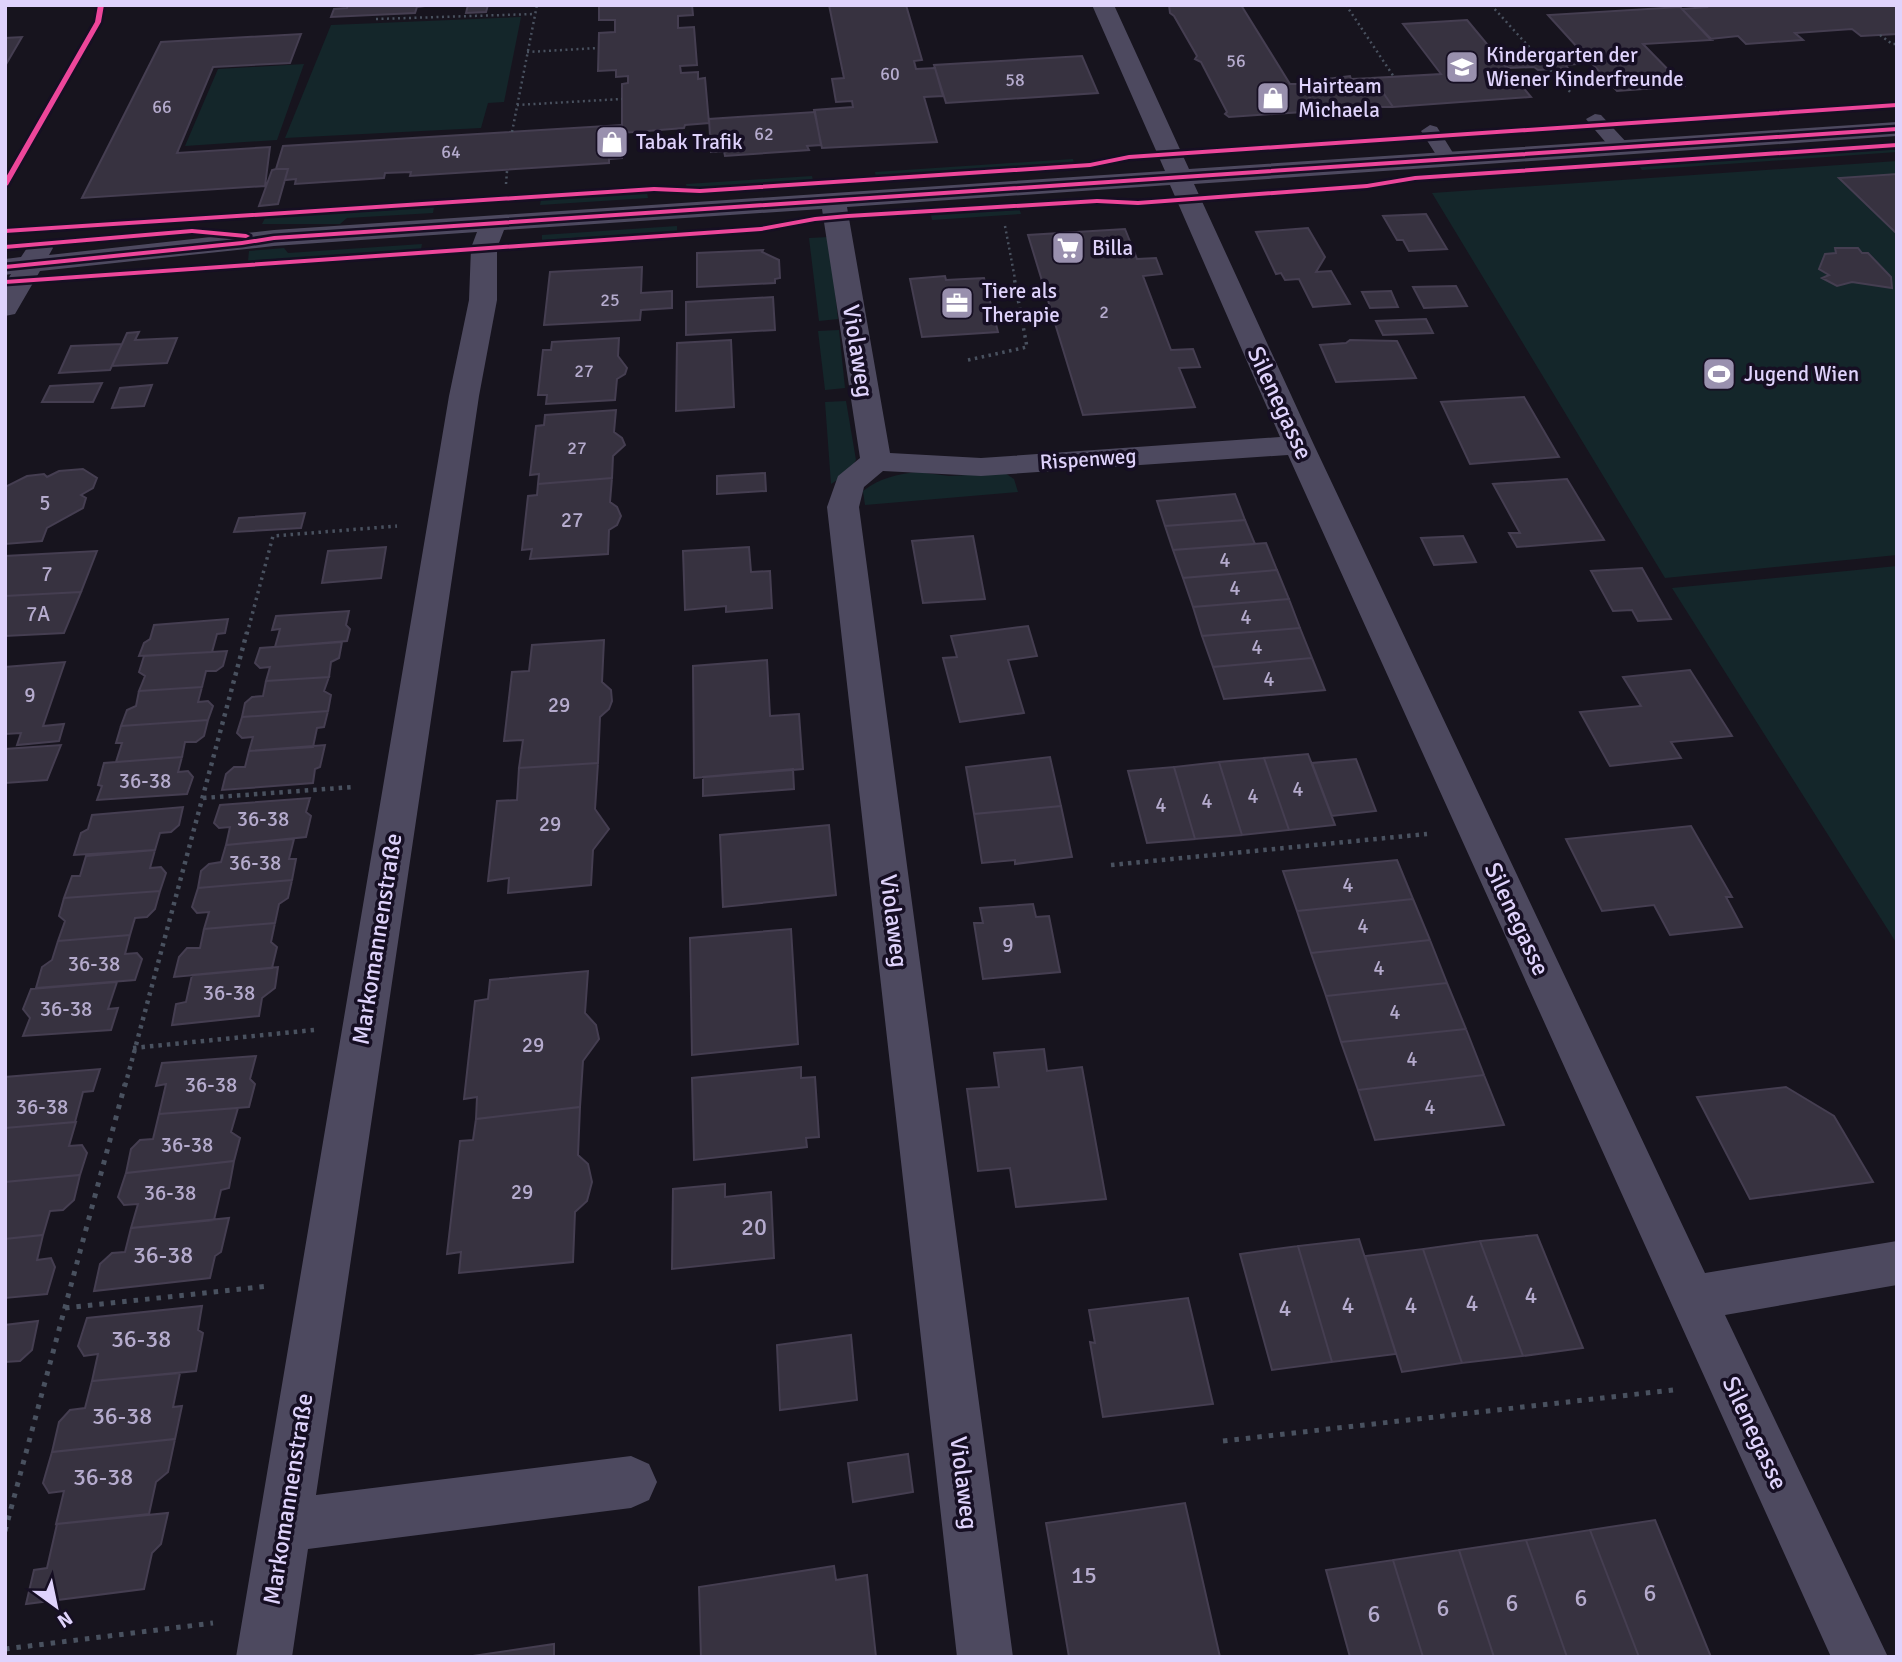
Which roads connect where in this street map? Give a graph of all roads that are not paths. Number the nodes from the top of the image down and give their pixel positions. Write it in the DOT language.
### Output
graph roads {
  1 [pos="1103,5"];
  2 [pos="1595,120"];
  3 [pos="1430,131"];
  4 [pos="1893,133"];
  5 [pos="1621,148"];
  6 [pos="1449,161"];
  7 [pos="1181,178"];
  8 [pos="833,199"];
  9 [pos="494,224"];
  10 [pos="5,247"];
  11 [pos="26,258"];
  12 [pos="5,308"];
  13 [pos="1299,445"];
  14 [pos="876,461"];
  15 [pos="1897,1263"];
  16 [pos="1692,1298"];
  17 [pos="631,1482"];
  18 [pos="284,1526"];
  19 [pos="264,1657"];
  20 [pos="985,1657"];
  21 [pos="1860,1657"];
  1 -- 7 [label="street, Silenegasse"];
  2 -- 5 [label="lane"];
  3 -- 6 [label="lane"];
  4 -- 5 [label="street"];
  5 -- 6 [label="street"];
  6 -- 7 [label="street"];
  7 -- 8 [label="street"];
  7 -- 13 [label="street, Silenegasse"];
  8 -- 9 [label="street"];
  8 -- 14 [label="street, Violaweg"];
  9 -- 11 [label="street"];
  9 -- 18 [label="street, Markomannenstraße"];
  10 -- 11 [label="street"];
  11 -- 12 [label="street"];
  13 -- 14 [label="street, Rispenweg"];
  13 -- 16 [label="street, Silenegasse"];
  14 -- 20 [label="street, Violaweg"];
  15 -- 16 [label="street"];
  16 -- 21 [label="street, Silenegasse"];
  17 -- 18 [label="street"];
  18 -- 19 [label="street, Markomannenstraße"];
}
